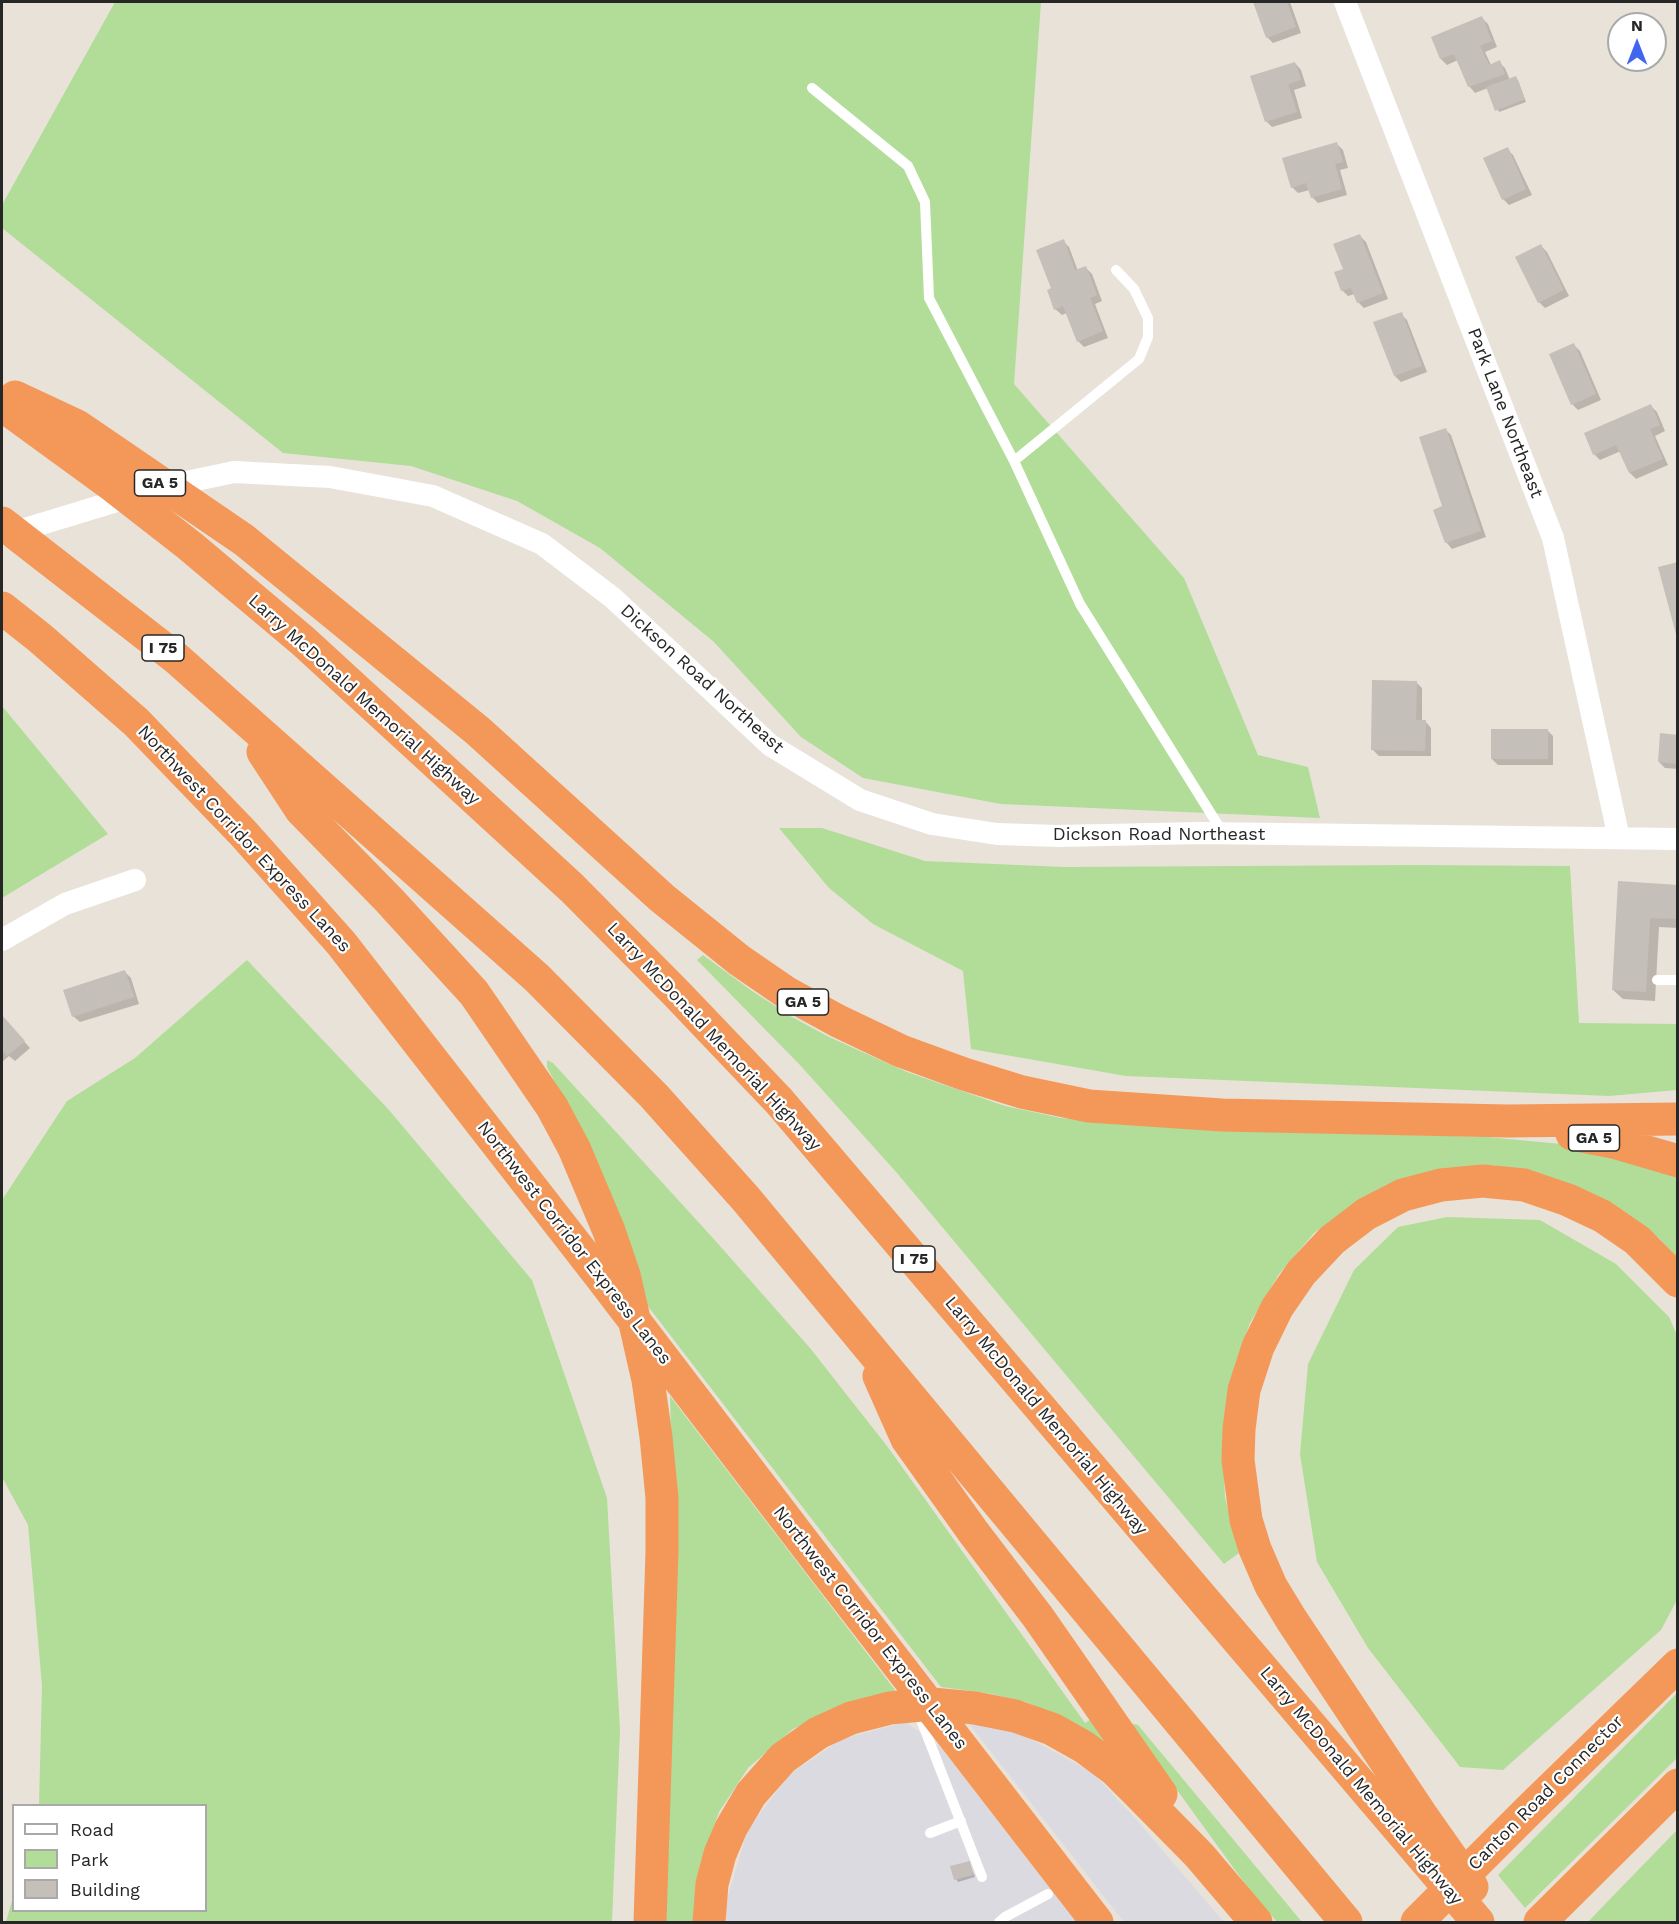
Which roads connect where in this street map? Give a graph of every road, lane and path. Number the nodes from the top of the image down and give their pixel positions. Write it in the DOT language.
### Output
graph roads {
  1 [pos="1345,2"];
  2 [pos="812,88"];
  3 [pos="1116,270"];
  4 [pos="2,392"];
  5 [pos="2,405"];
  6 [pos="1014,461"];
  7 [pos="2,523"];
  8 [pos="2,536"];
  9 [pos="2,608"];
  10 [pos="240,715"];
  11 [pos="1223,834"];
  12 [pos="1619,838"];
  13 [pos="1677,839"];
  14 [pos="135,880"];
  15 [pos="2,940"];
  16 [pos="1657,980"];
  17 [pos="1677,980"];
  18 [pos="1677,1119"];
  19 [pos="1509,1121"];
  20 [pos="1677,1161"];
  21 [pos="1677,1281"];
  22 [pos="864,1341"];
  23 [pos="1677,1648"];
  24 [pos="1666,1675"];
  25 [pos="916,1706"];
  26 [pos="1677,1785"];
  27 [pos="961,1821"];
  28 [pos="930,1833"];
  29 [pos="982,1877"];
  30 [pos="1229,1890"];
  31 [pos="1048,1894"];
  32 [pos="1544,1919"];
  33 [pos="650,1923"];
  34 [pos="709,1923"];
  35 [pos="999,1923"];
  36 [pos="1097,1923"];
  37 [pos="1256,1923"];
  38 [pos="1346,1923"];
  39 [pos="1416,1923"];
  40 [pos="1478,1923"];
  41 [pos="1497,1923"];
  1 -- 12 [label="street, Park Lane Northeast"];
  2 -- 6 [label="lane"];
  3 -- 6 [label="lane"];
  4 -- 19 [label="highway, GA 5"];
  5 -- 40 [label="highway, Larry McDonald Memorial Highway / I 75"];
  6 -- 11 [label="lane"];
  7 -- 10 [label="highway, I 75"];
  8 -- 11 [label="street, Dickson Road Northeast"];
  9 -- 36 [label="highway, Northwest Corridor Express Lanes"];
  10 -- 22 [label="highway, I 75"];
  10 -- 33 [label="highway"];
  11 -- 12 [label="street, Dickson Road Northeast"];
  12 -- 13 [label="street, Dickson Road Northeast"];
  14 -- 15 [label="street"];
  16 -- 17 [label="lane"];
  18 -- 19 [label="highway"];
  19 -- 20 [label="highway, GA 5"];
  21 -- 41 [label="highway"];
  22 -- 30 [label="highway"];
  22 -- 38 [label="highway, I 75"];
  23 -- 24 [label="highway, Canton Road Connector"];
  24 -- 39 [label="highway, Canton Road Connector"];
  25 -- 27 [label="lane"];
  25 -- 30 [label="highway"];
  25 -- 34 [label="highway"];
  26 -- 32 [label="highway"];
  27 -- 28 [label="lane"];
  27 -- 29 [label="lane"];
  30 -- 37 [label="highway"];
  31 -- 35 [label="lane"];
}
